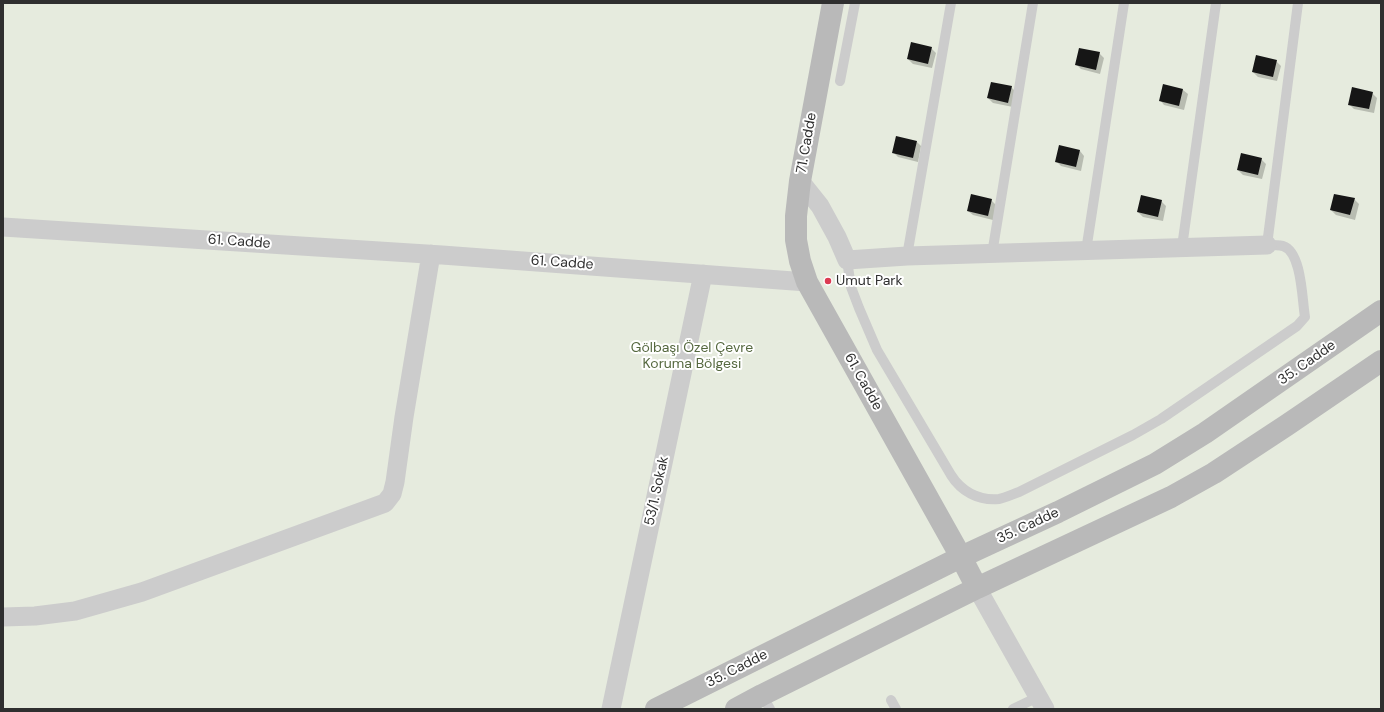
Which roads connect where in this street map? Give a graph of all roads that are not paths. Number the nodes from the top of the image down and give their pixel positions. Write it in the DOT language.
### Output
graph roads {
  1 [pos="833,3"];
  2 [pos="855,3"];
  3 [pos="951,3"];
  4 [pos="1033,3"];
  5 [pos="1124,3"];
  6 [pos="1216,3"];
  7 [pos="1298,3"];
  8 [pos="840,81"];
  9 [pos="800,181"];
  10 [pos="3,227"];
  11 [pos="1267,245"];
  12 [pos="1182,247"];
  13 [pos="1086,251"];
  14 [pos="431,254"];
  15 [pos="992,254"];
  16 [pos="907,256"];
  17 [pos="847,260"];
  18 [pos="702,274"];
  19 [pos="807,282"];
  20 [pos="1381,312"];
  21 [pos="1381,361"];
  22 [pos="961,557"];
  23 [pos="977,588"];
  24 [pos="3,616"];
  25 [pos="766,702"];
  26 [pos="1041,703"];
  27 [pos="611,709"];
  28 [pos="656,709"];
  29 [pos="736,709"];
  30 [pos="1013,709"];
  1 -- 9 [label="street, 71. Cadde"];
  2 -- 8 [label="lane"];
  3 -- 16 [label="lane"];
  4 -- 15 [label="lane"];
  5 -- 13 [label="lane"];
  6 -- 12 [label="lane"];
  7 -- 11 [label="lane"];
  9 -- 17 [label="street"];
  9 -- 19 [label="street, 71. Cadde"];
  10 -- 14 [label="street, 61. Cadde"];
  11 -- 12 [label="street"];
  11 -- 17 [label="lane"];
  12 -- 13 [label="street"];
  13 -- 15 [label="street"];
  14 -- 18 [label="street, 61. Cadde"];
  14 -- 24 [label="street"];
  15 -- 16 [label="street"];
  16 -- 17 [label="street"];
  18 -- 19 [label="street, 61. Cadde"];
  18 -- 27 [label="street, 53/1. Sokak"];
  19 -- 22 [label="street, 61. Cadde"];
  20 -- 22 [label="street, 35. Cadde"];
  21 -- 23 [label="street"];
  22 -- 23 [label="street, 61. Cadde"];
  22 -- 28 [label="street, 35. Cadde"];
  23 -- 25 [label="street"];
  23 -- 26 [label="street"];
  25 -- 29 [label="street"];
  26 -- 30 [label="lane"];
}
